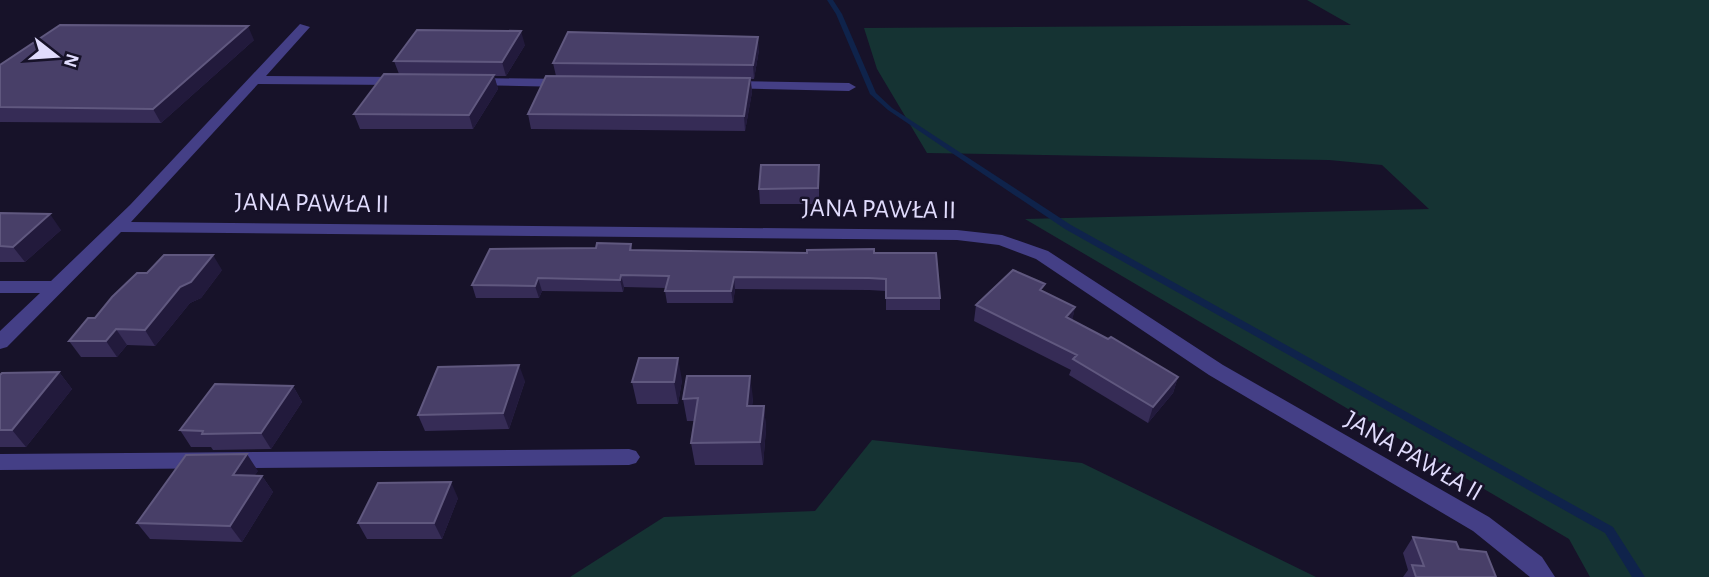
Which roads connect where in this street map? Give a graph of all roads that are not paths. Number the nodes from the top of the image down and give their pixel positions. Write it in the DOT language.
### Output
graph roads {
  1 [pos="304,27"];
  2 [pos="257,80"];
  3 [pos="408,81"];
  4 [pos="464,82"];
  5 [pos="574,83"];
  6 [pos="711,85"];
  7 [pos="849,87"];
  8 [pos="116,227"];
  9 [pos="0,287"];
  10 [pos="55,287"];
  11 [pos="0,342"];
  12 [pos="629,457"];
  13 [pos="0,462"];
  14 [pos="1543,577"];
  1 -- 2 [label="street"];
  2 -- 3 [label="street"];
  2 -- 8 [label="street"];
  4 -- 5 [label="street"];
  6 -- 7 [label="street"];
  8 -- 10 [label="street"];
  8 -- 14 [label="street, JANA PAWŁA II"];
  9 -- 10 [label="street"];
  10 -- 11 [label="street"];
  12 -- 13 [label="street"];
}
